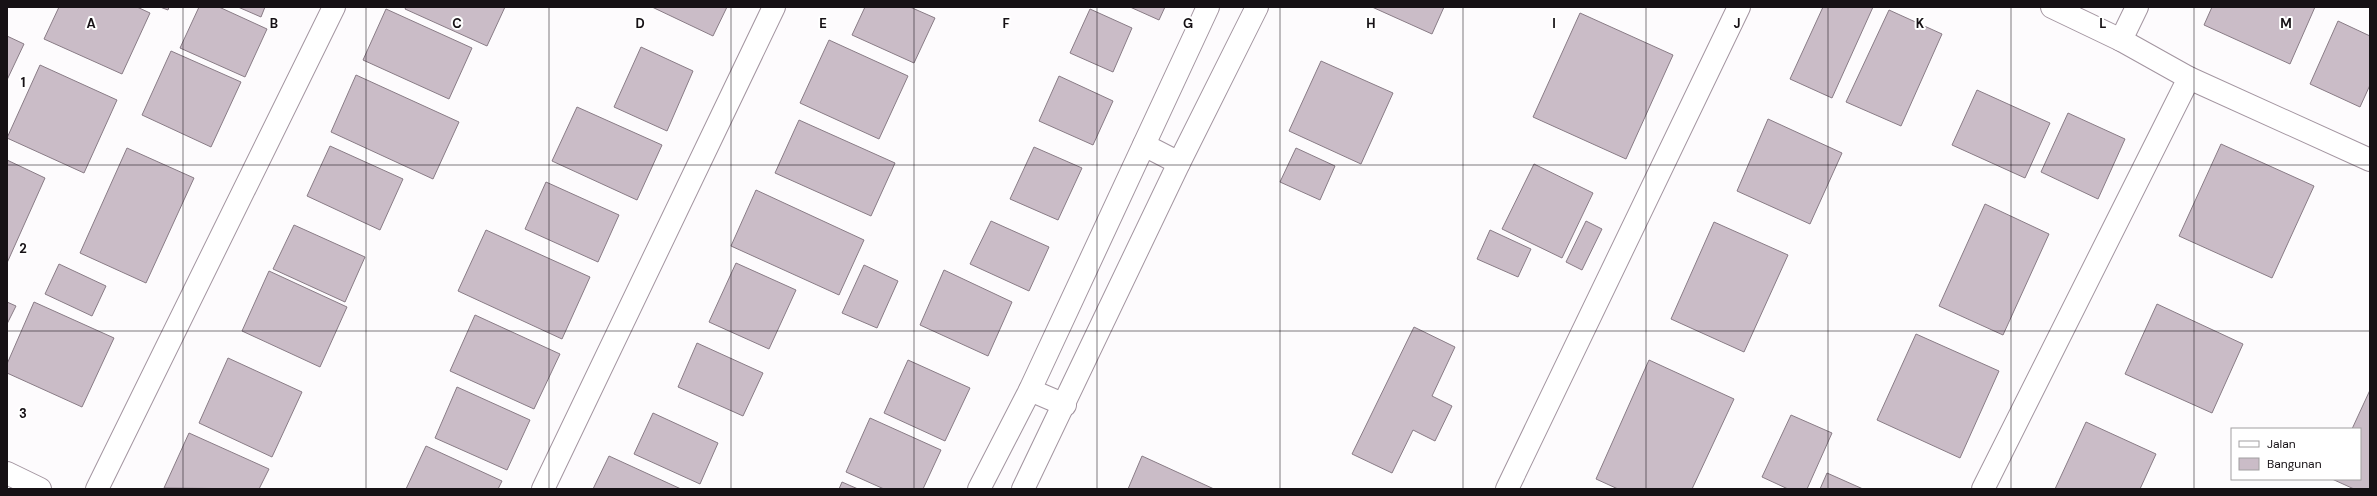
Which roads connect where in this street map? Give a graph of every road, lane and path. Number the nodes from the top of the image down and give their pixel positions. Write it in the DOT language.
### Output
graph roads {
  1 [pos="334,7"];
  2 [pos="774,7"];
  3 [pos="1208,7"];
  4 [pos="1257,7"];
  5 [pos="1739,7"];
  6 [pos="2052,7"];
  7 [pos="2137,7"];
  8 [pos="2121,40"];
  9 [pos="2188,78"];
  10 [pos="1144,145"];
  11 [pos="2370,160"];
  12 [pos="1179,163"];
  13 [pos="1030,390"];
  14 [pos="1065,405"];
  15 [pos="7,473"];
  16 [pos="40,489"];
  17 [pos="97,489"];
  18 [pos="543,489"];
  19 [pos="979,489"];
  20 [pos="1023,489"];
  21 [pos="1507,489"];
  22 [pos="1983,489"];
  1 -- 17 [label="street"];
  2 -- 18 [label="street"];
  3 -- 10 [label="street"];
  4 -- 12 [label="street"];
  5 -- 21 [label="street"];
  6 -- 8 [label="street"];
  7 -- 8 [label="street"];
  8 -- 9 [label="street"];
  9 -- 11 [label="street"];
  9 -- 22 [label="street"];
  10 -- 12 [label="street"];
  10 -- 13 [label="street"];
  12 -- 14 [label="street"];
  13 -- 14 [label="street"];
  13 -- 19 [label="street"];
  14 -- 20 [label="street"];
  15 -- 16 [label="street"];
}
